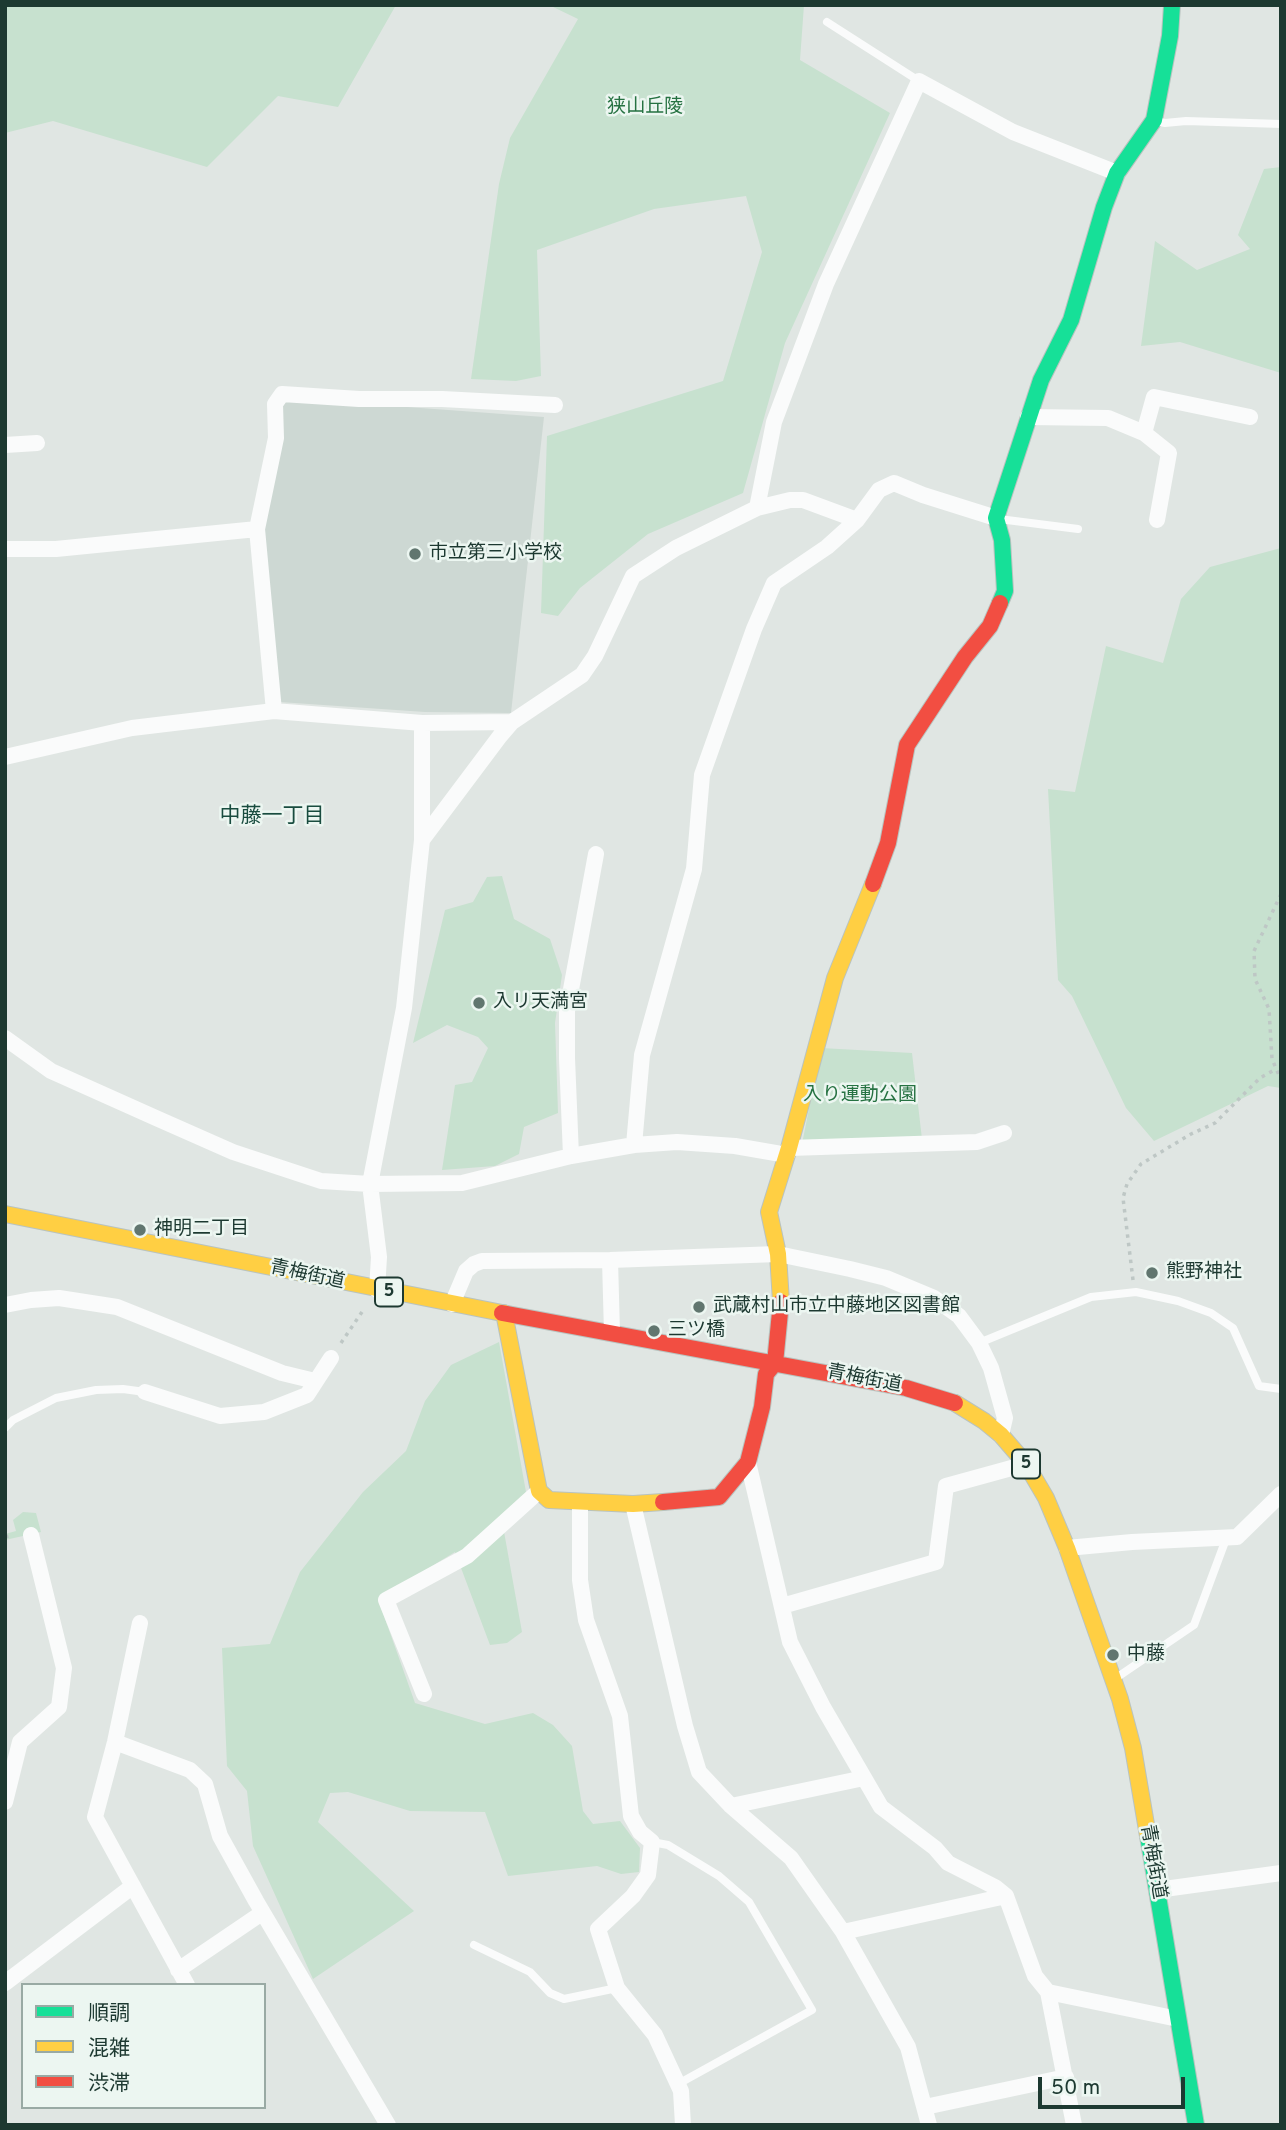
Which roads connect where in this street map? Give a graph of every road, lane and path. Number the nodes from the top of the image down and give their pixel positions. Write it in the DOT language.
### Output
graph roads {
  1 [pos="1172,5"];
  2 [pos="827,22"];
  3 [pos="919,81"];
  4 [pos="1154,120"];
  5 [pos="1281,124"];
  6 [pos="1117,173"];
  7 [pos="555,405"];
  8 [pos="1028,417"];
  9 [pos="1250,417"];
  10 [pos="1143,433"];
  11 [pos="37,443"];
  12 [pos="5,445"];
  13 [pos="757,508"];
  14 [pos="996,518"];
  15 [pos="857,520"];
  16 [pos="1157,520"];
  17 [pos="257,529"];
  18 [pos="1078,529"];
  19 [pos="5,549"];
  20 [pos="274,711"];
  21 [pos="512,722"];
  22 [pos="422,723"];
  23 [pos="5,757"];
  24 [pos="422,840"];
  25 [pos="596,854"];
  26 [pos="1281,894"];
  27 [pos="5,1038"];
  28 [pos="1276,1069"];
  29 [pos="1281,1080"];
  30 [pos="1004,1133"];
  31 [pos="634,1146"];
  32 [pos="788,1152"];
  33 [pos="571,1156"];
  34 [pos="370,1184"];
  35 [pos="5,1214"];
  36 [pos="778,1254"];
  37 [pos="610,1260"];
  38 [pos="377,1290"];
  39 [pos="1136,1292"];
  40 [pos="452,1304"];
  41 [pos="5,1305"];
  42 [pos="504,1313"];
  43 [pos="612,1333"];
  44 [pos="979,1343"];
  45 [pos="331,1358"];
  46 [pos="775,1363"];
  47 [pos="315,1381"];
  48 [pos="1281,1389"];
  49 [pos="145,1392"];
  50 [pos="5,1429"];
  51 [pos="1002,1435"];
  52 [pos="748,1462"];
  53 [pos="1026,1464"];
  54 [pos="539,1491"];
  55 [pos="1281,1494"];
  56 [pos="580,1503"];
  57 [pos="633,1504"];
  58 [pos="23,1535"];
  59 [pos="5,1537"];
  60 [pos="1226,1539"];
  61 [pos="1067,1548"];
  62 [pos="782,1606"];
  63 [pos="140,1623"];
  64 [pos="1114,1679"];
  65 [pos="424,1694"];
  66 [pos="115,1742"];
  67 [pos="864,1778"];
  68 [pos="5,1802"];
  69 [pos="731,1806"];
  70 [pos="652,1842"];
  71 [pos="1281,1873"];
  72 [pos="133,1886"];
  73 [pos="1157,1890"];
  74 [pos="1006,1896"];
  75 [pos="262,1913"];
  76 [pos="842,1932"];
  77 [pos="474,1945"];
  78 [pos="178,1970"];
  79 [pos="5,1983"];
  80 [pos="186,1983"];
  81 [pos="617,1988"];
  82 [pos="1048,1992"];
  83 [pos="1178,2019"];
  84 [pos="1066,2077"];
  85 [pos="678,2084"];
  86 [pos="925,2107"];
  87 [pos="388,2125"];
  88 [pos="683,2125"];
  89 [pos="929,2125"];
  90 [pos="1074,2125"];
  91 [pos="1196,2125"];
  1 -- 4 [label="street"];
  2 -- 3 [label="lane"];
  3 -- 6 [label="street"];
  3 -- 13 [label="street"];
  4 -- 5 [label="lane"];
  4 -- 6 [label="street"];
  6 -- 8 [label="street"];
  7 -- 17 [label="street"];
  8 -- 10 [label="street"];
  8 -- 14 [label="street"];
  9 -- 10 [label="street"];
  10 -- 16 [label="street"];
  11 -- 12 [label="street"];
  13 -- 15 [label="street"];
  13 -- 21 [label="street"];
  14 -- 15 [label="street"];
  14 -- 18 [label="lane"];
  14 -- 32 [label="street"];
  15 -- 31 [label="street"];
  17 -- 19 [label="street"];
  17 -- 20 [label="street"];
  20 -- 22 [label="street"];
  20 -- 23 [label="street"];
  21 -- 22 [label="street"];
  21 -- 24 [label="street"];
  22 -- 24 [label="street"];
  24 -- 34 [label="street"];
  25 -- 33 [label="street"];
  26 -- 28 [label="path"];
  27 -- 34 [label="street"];
  28 -- 29 [label="path"];
  28 -- 39 [label="path"];
  30 -- 32 [label="street"];
  31 -- 32 [label="street"];
  31 -- 33 [label="street"];
  32 -- 36 [label="street"];
  33 -- 34 [label="street"];
  34 -- 38 [label="street"];
  35 -- 38 [label="street, 青梅街道 / 5"];
  36 -- 37 [label="street"];
  36 -- 44 [label="street"];
  36 -- 46 [label="street"];
  37 -- 40 [label="street"];
  37 -- 43 [label="street"];
  38 -- 40 [label="street, 青梅街道 / 5"];
  38 -- 45 [label="path"];
  39 -- 44 [label="lane"];
  39 -- 48 [label="lane"];
  40 -- 42 [label="street, 青梅街道 / 5"];
  41 -- 47 [label="street"];
  42 -- 43 [label="street, 青梅街道 / 5"];
  42 -- 54 [label="street"];
  43 -- 46 [label="street, 青梅街道 / 5"];
  44 -- 51 [label="street"];
  45 -- 47 [label="street"];
  46 -- 51 [label="street, 青梅街道 / 5"];
  46 -- 52 [label="street"];
  47 -- 49 [label="street"];
  49 -- 50 [label="lane"];
  51 -- 53 [label="street, 青梅街道 / 5"];
  52 -- 57 [label="street"];
  52 -- 62 [label="street"];
  53 -- 61 [label="street, 青梅街道 / 5"];
  53 -- 62 [label="street"];
  54 -- 56 [label="street"];
  54 -- 65 [label="street"];
  55 -- 60 [label="street"];
  56 -- 57 [label="street"];
  56 -- 70 [label="street"];
  57 -- 69 [label="street"];
  58 -- 59 [label="path"];
  58 -- 68 [label="street"];
  60 -- 61 [label="street"];
  60 -- 64 [label="lane"];
  61 -- 64 [label="street, 青梅街道 / 5"];
  62 -- 67 [label="street"];
  63 -- 66 [label="street"];
  64 -- 73 [label="street, 青梅街道 / 5"];
  66 -- 72 [label="street"];
  66 -- 75 [label="street"];
  67 -- 69 [label="street"];
  67 -- 74 [label="street"];
  69 -- 76 [label="street"];
  70 -- 81 [label="street"];
  70 -- 85 [label="lane"];
  71 -- 73 [label="street"];
  72 -- 78 [label="street"];
  72 -- 79 [label="street"];
  73 -- 83 [label="street, 青梅街道 / 5"];
  74 -- 76 [label="street"];
  74 -- 82 [label="street"];
  75 -- 78 [label="street"];
  75 -- 87 [label="street"];
  76 -- 86 [label="street"];
  77 -- 81 [label="lane"];
  78 -- 80 [label="street"];
  81 -- 85 [label="street"];
  82 -- 83 [label="street"];
  82 -- 84 [label="street"];
  83 -- 91 [label="street, 青梅街道 / 5"];
  84 -- 86 [label="street"];
  84 -- 90 [label="street"];
  85 -- 88 [label="street"];
  86 -- 89 [label="street"];
}
